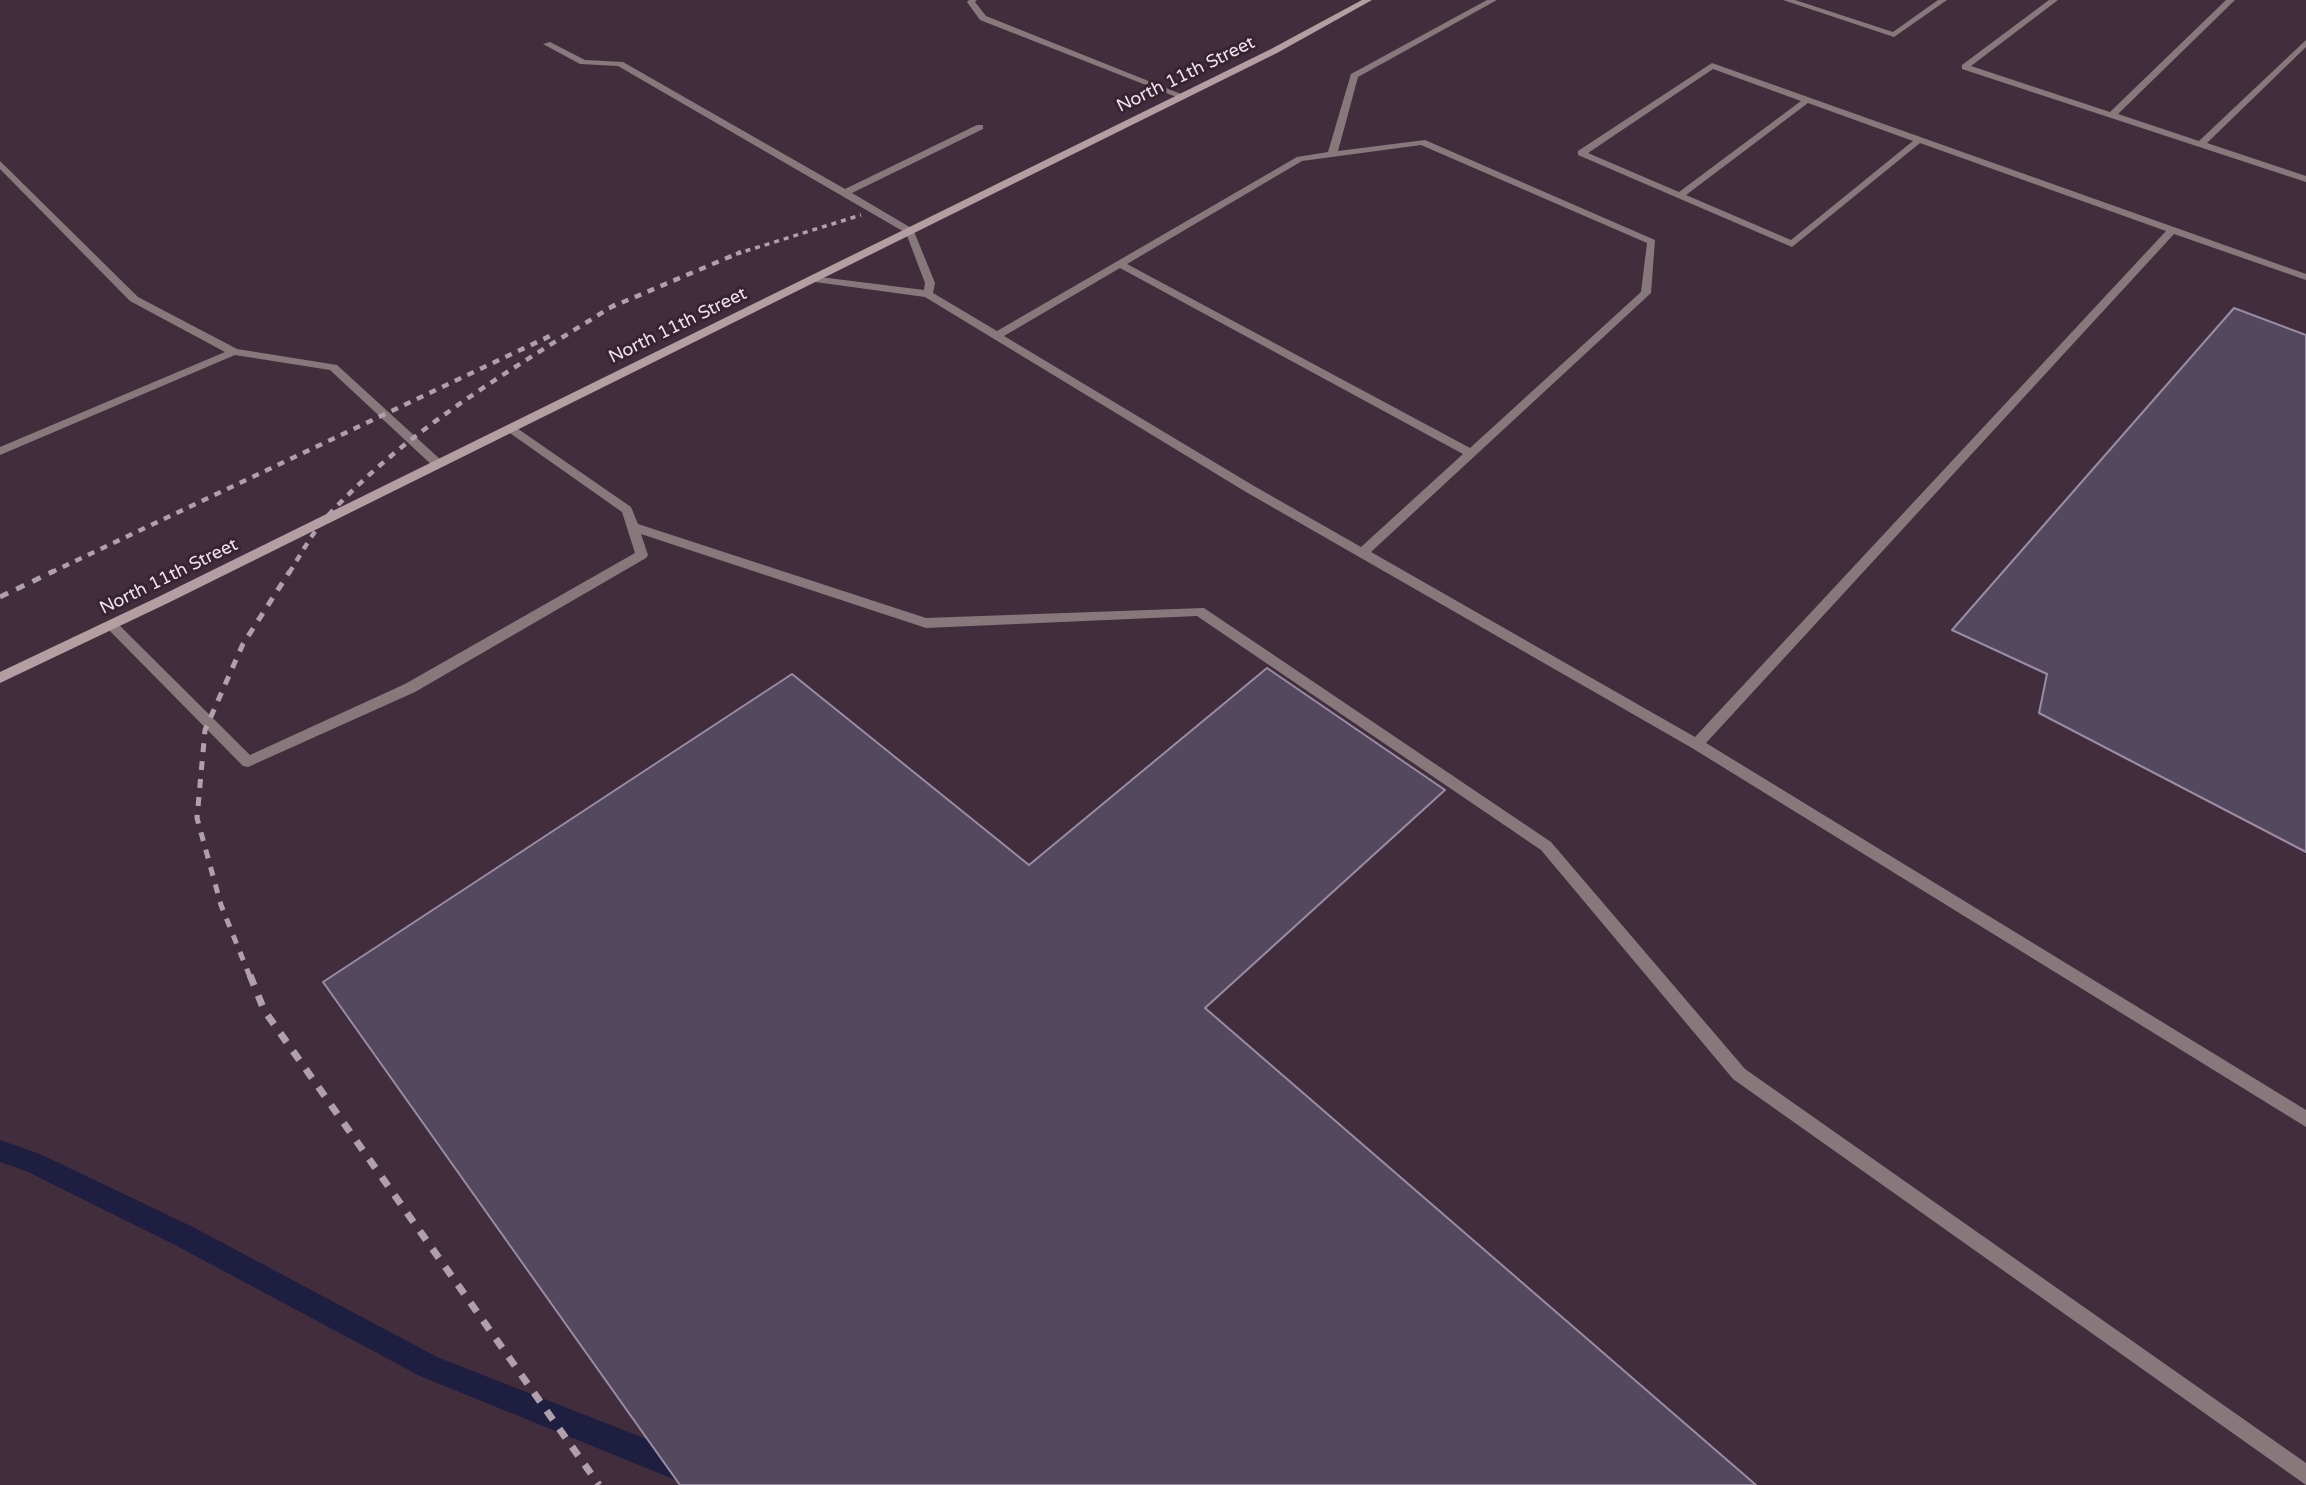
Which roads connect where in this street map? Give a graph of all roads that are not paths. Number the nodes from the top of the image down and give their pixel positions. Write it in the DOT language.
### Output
graph roads {
  1 [pos="973,0"];
  2 [pos="1365,0"];
  3 [pos="1493,0"];
  4 [pos="1787,0"];
  5 [pos="1944,0"];
  6 [pos="2054,0"];
  7 [pos="2231,0"];
  8 [pos="2306,42"];
  9 [pos="547,44"];
  10 [pos="2302,51"];
  11 [pos="1182,96"];
  12 [pos="1807,100"];
  13 [pos="2112,115"];
  14 [pos="980,127"];
  15 [pos="1919,140"];
  16 [pos="2201,144"];
  17 [pos="1332,155"];
  18 [pos="0,164"];
  19 [pos="2306,179"];
  20 [pos="845,193"];
  21 [pos="1679,195"];
  22 [pos="2172,230"];
  23 [pos="910,231"];
  24 [pos="1120,264"];
  25 [pos="2306,277"];
  26 [pos="812,279"];
  27 [pos="928,294"];
  28 [pos="996,336"];
  29 [pos="234,352"];
  30 [pos="511,428"];
  31 [pos="0,451"];
  32 [pos="1471,453"];
  33 [pos="438,464"];
  34 [pos="633,527"];
  35 [pos="1362,552"];
  36 [pos="111,625"];
  37 [pos="0,678"];
  38 [pos="1696,744"];
  39 [pos="2306,1119"];
  40 [pos="2306,1475"];
  1 -- 11 [label="lane"];
  2 -- 11 [label="main road, North 11th Street"];
  3 -- 17 [label="lane"];
  4 -- 5 [label="lane"];
  6 -- 13 [label="lane"];
  7 -- 13 [label="lane"];
  8 -- 10 [label="lane"];
  9 -- 20 [label="lane"];
  10 -- 16 [label="lane"];
  11 -- 23 [label="main road, North 11th Street"];
  12 -- 15 [label="lane"];
  12 -- 21 [label="lane"];
  12 -- 21 [label="lane"];
  13 -- 16 [label="lane"];
  14 -- 20 [label="lane"];
  15 -- 21 [label="lane"];
  15 -- 22 [label="lane"];
  16 -- 19 [label="lane"];
  17 -- 24 [label="lane"];
  17 -- 32 [label="lane"];
  18 -- 29 [label="lane"];
  20 -- 23 [label="lane"];
  22 -- 25 [label="lane"];
  22 -- 38 [label="lane"];
  23 -- 26 [label="main road, North 11th Street"];
  23 -- 27 [label="lane"];
  24 -- 28 [label="lane"];
  24 -- 32 [label="lane"];
  26 -- 27 [label="lane"];
  26 -- 30 [label="main road, North 11th Street"];
  27 -- 28 [label="lane"];
  28 -- 35 [label="lane"];
  29 -- 31 [label="lane"];
  29 -- 33 [label="lane"];
  30 -- 33 [label="main road, North 11th Street"];
  30 -- 34 [label="lane"];
  32 -- 35 [label="lane"];
  33 -- 36 [label="main road, North 11th Street"];
  34 -- 36 [label="lane"];
  34 -- 40 [label="lane"];
  35 -- 38 [label="lane"];
  36 -- 37 [label="main road, North 11th Street"];
  38 -- 39 [label="lane"];
}
